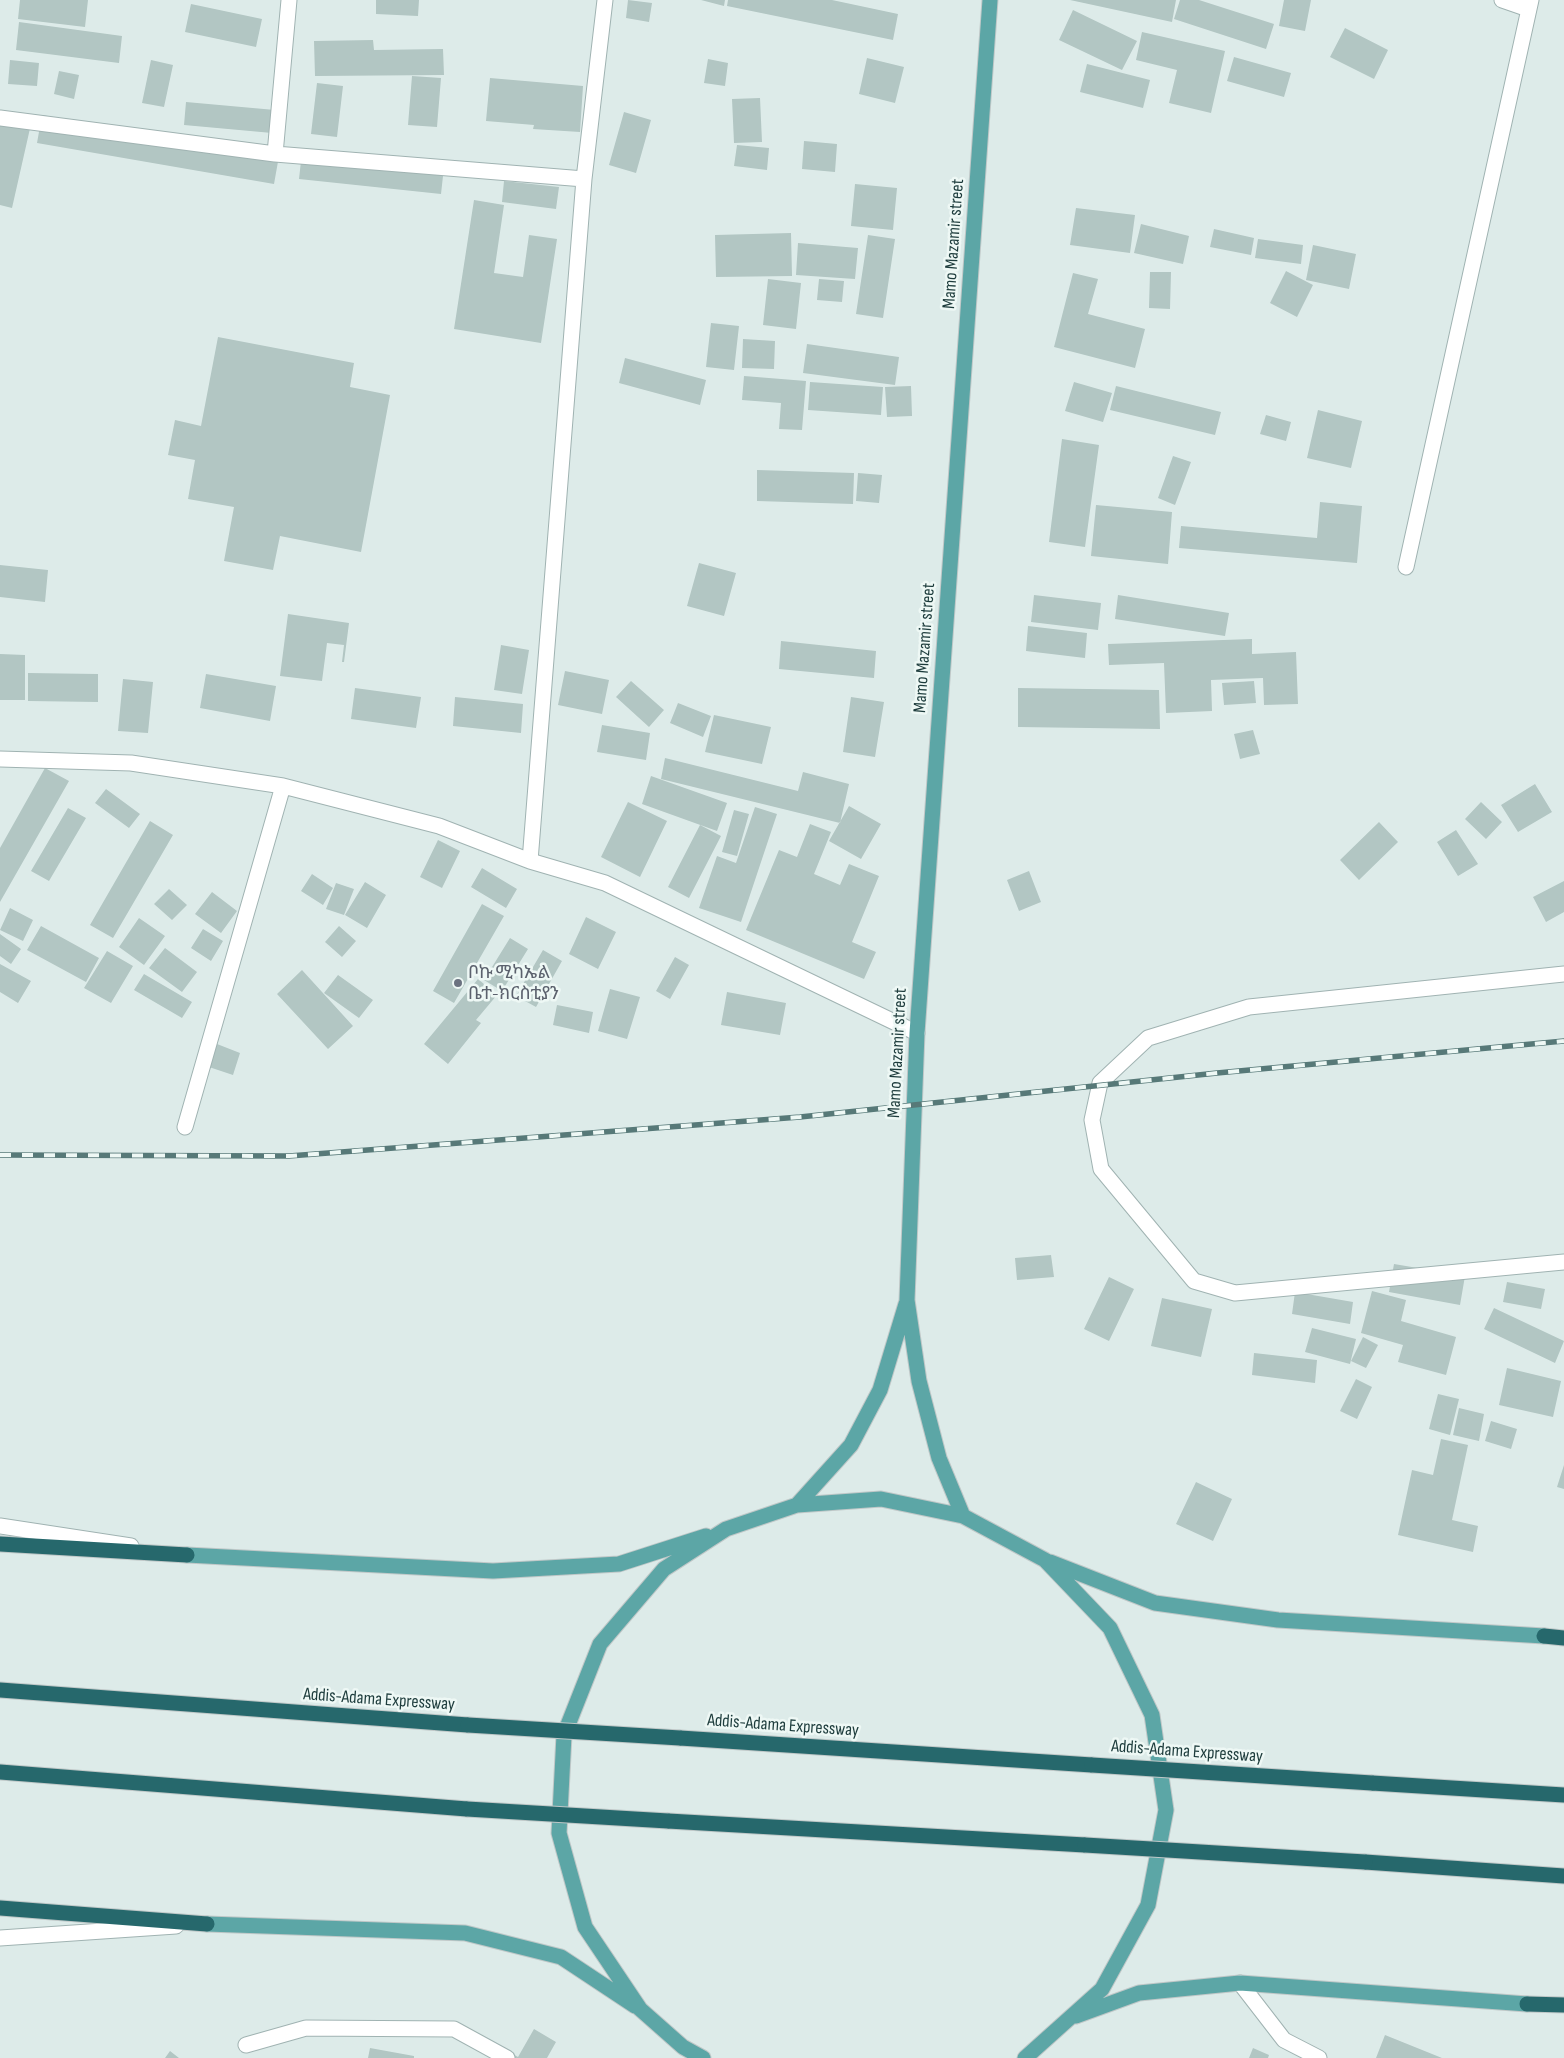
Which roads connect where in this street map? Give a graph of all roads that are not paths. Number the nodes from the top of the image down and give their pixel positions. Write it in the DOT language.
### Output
graph roads {
  1 [pos="289,0"];
  2 [pos="605,0"];
  3 [pos="990,0"];
  4 [pos="1502,0"];
  5 [pos="1529,4"];
  6 [pos="0,118"];
  7 [pos="275,154"];
  8 [pos="584,179"];
  9 [pos="1406,567"];
  10 [pos="0,759"];
  11 [pos="283,786"];
  12 [pos="530,861"];
  13 [pos="1564,974"];
  14 [pos="917,1033"];
  15 [pos="185,1127"];
  16 [pos="1564,1262"];
  17 [pos="907,1300"];
  18 [pos="797,1505"];
  19 [pos="963,1516"];
  20 [pos="0,1526"];
  21 [pos="726,1529"];
  22 [pos="0,1544"];
  23 [pos="187,1555"];
  24 [pos="1045,1560"];
  25 [pos="1544,1636"];
  26 [pos="1564,1636"];
  27 [pos="0,1690"];
  28 [pos="0,1772"];
  29 [pos="1564,1795"];
  30 [pos="1564,1876"];
  31 [pos="0,1908"];
  32 [pos="207,1924"];
  33 [pos="0,1938"];
  34 [pos="1240,1983"];
  35 [pos="1527,2004"];
  36 [pos="1564,2005"];
  37 [pos="640,2009"];
  38 [pos="1564,2010"];
  39 [pos="1070,2018"];
  40 [pos="246,2046"];
  41 [pos="507,2058"];
  42 [pos="703,2058"];
  43 [pos="1025,2058"];
  44 [pos="1319,2058"];
  1 -- 7 [label="street"];
  2 -- 8 [label="street"];
  3 -- 14 [label="main road, Mamo Mazamir street"];
  4 -- 5 [label="street"];
  5 -- 9 [label="street"];
  6 -- 7 [label="street"];
  7 -- 8 [label="street"];
  8 -- 12 [label="street"];
  10 -- 11 [label="street"];
  11 -- 12 [label="street"];
  11 -- 15 [label="street"];
  12 -- 14 [label="street"];
  13 -- 16 [label="street"];
  14 -- 17 [label="main road, Mamo Mazamir street"];
  17 -- 18 [label="main road"];
  17 -- 19 [label="main road"];
  18 -- 19 [label="main road"];
  18 -- 21 [label="main road"];
  19 -- 24 [label="main road"];
  20 -- 23 [label="street"];
  21 -- 23 [label="main road"];
  21 -- 37 [label="main road"];
  22 -- 23 [label="highway"];
  24 -- 25 [label="main road"];
  24 -- 39 [label="main road"];
  25 -- 26 [label="highway"];
  27 -- 29 [label="highway, Addis-Adama Expressway, bridge"];
  28 -- 30 [label="highway, bridge"];
  31 -- 32 [label="highway"];
  32 -- 33 [label="street"];
  32 -- 37 [label="main road"];
  34 -- 35 [label="main road"];
  34 -- 39 [label="main road"];
  34 -- 44 [label="street"];
  35 -- 36 [label="highway"];
  35 -- 38 [label="street"];
  37 -- 42 [label="main road"];
  39 -- 43 [label="main road"];
  40 -- 41 [label="street"];
}
